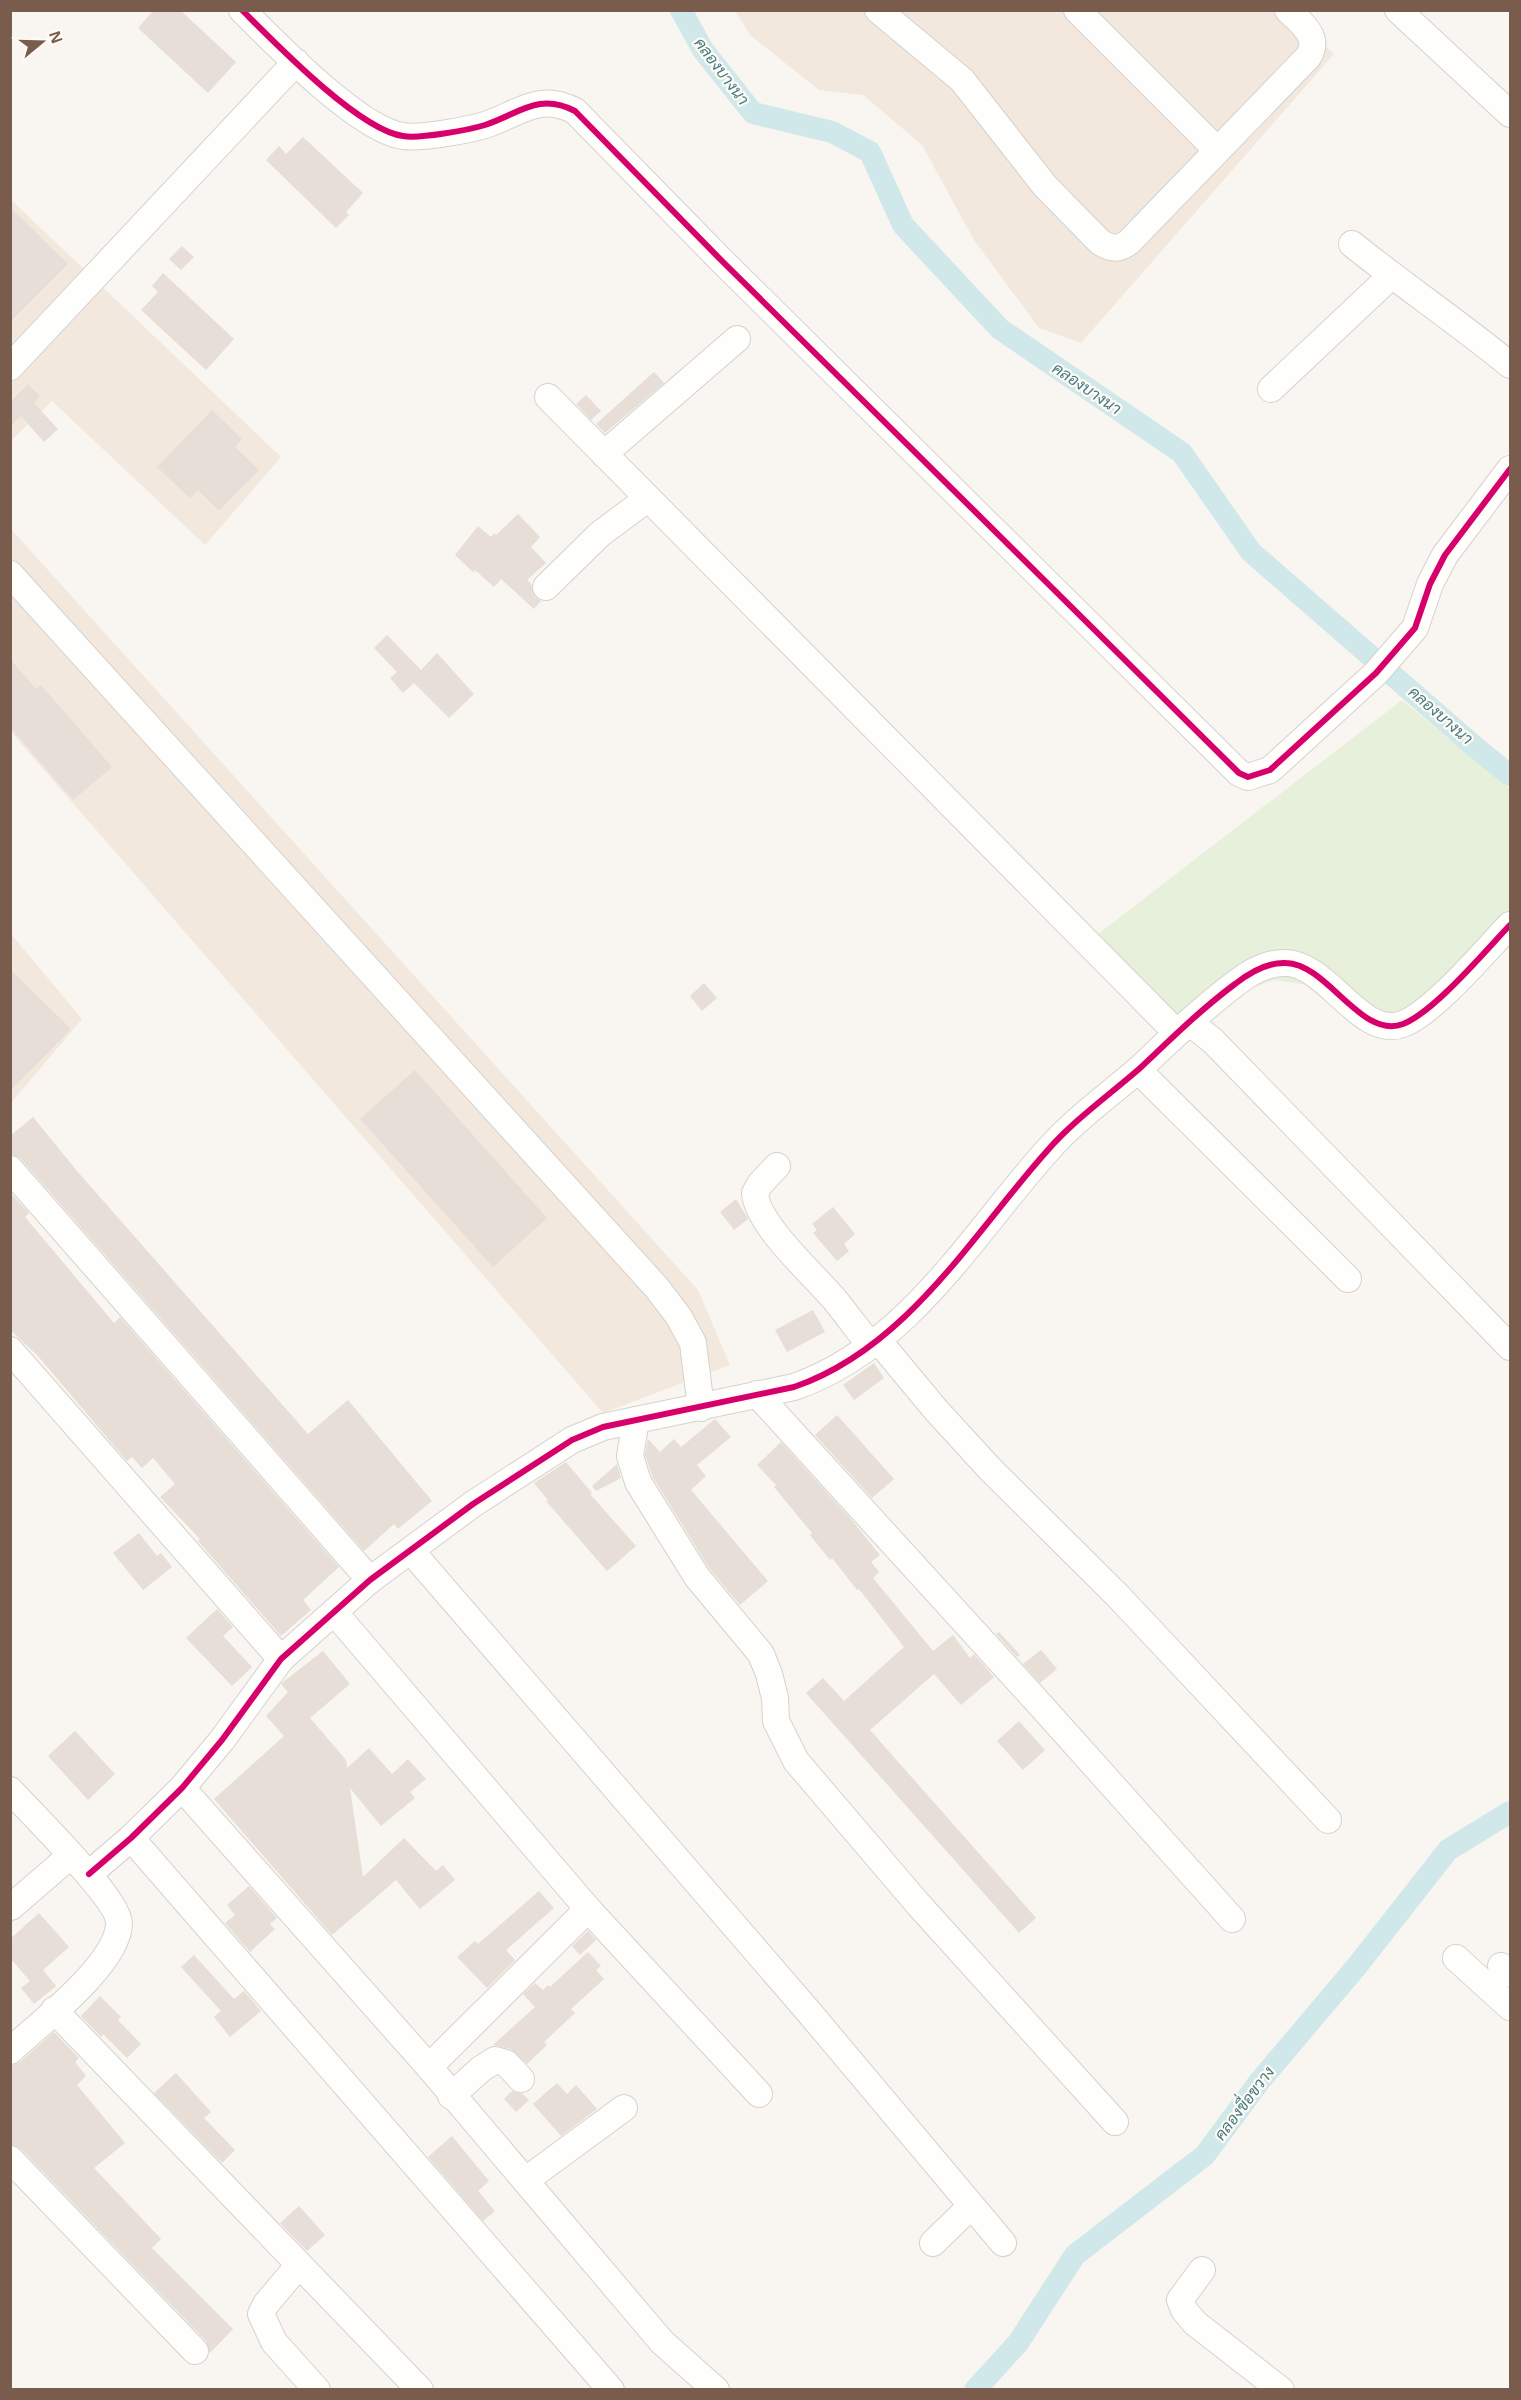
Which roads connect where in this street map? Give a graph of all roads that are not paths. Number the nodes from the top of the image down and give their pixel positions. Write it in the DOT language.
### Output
graph roads {
  1 [pos="242,10"];
  2 [pos="878,10"];
  3 [pos="1077,10"];
  4 [pos="1288,10"];
  5 [pos="1398,10"];
  6 [pos="296,62"];
  7 [pos="1510,114"];
  8 [pos="1216,149"];
  9 [pos="1352,244"];
  10 [pos="1391,276"];
  11 [pos="737,339"];
  12 [pos="1510,365"];
  13 [pos="10,367"];
  14 [pos="1271,389"];
  15 [pos="548,397"];
  16 [pos="604,454"];
  17 [pos="1510,469"];
  18 [pos="647,499"];
  19 [pos="10,574"];
  20 [pos="546,587"];
  21 [pos="1510,925"];
  22 [pos="1183,1028"];
  23 [pos="1138,1070"];
  24 [pos="777,1166"];
  25 [pos="10,1169"];
  26 [pos="1348,1279"];
  27 [pos="873,1342"];
  28 [pos="1510,1347"];
  29 [pos="10,1350"];
  30 [pos="757,1394"];
  31 [pos="701,1408"];
  32 [pos="636,1420"];
  33 [pos="411,1551"];
  34 [pos="370,1580"];
  35 [pos="334,1612"];
  36 [pos="281,1659"];
  37 [pos="182,1788"];
  38 [pos="10,1790"];
  39 [pos="1328,1820"];
  40 [pos="131,1838"];
  41 [pos="70,1856"];
  42 [pos="89,1874"];
  43 [pos="11,1907"];
  44 [pos="588,1910"];
  45 [pos="1232,1919"];
  46 [pos="1456,1958"];
  47 [pos="1510,2007"];
  48 [pos="54,2010"];
  49 [pos="10,2050"];
  50 [pos="429,2067"];
  51 [pos="521,2079"];
  52 [pos="759,2094"];
  53 [pos="451,2096"];
  54 [pos="624,2108"];
  55 [pos="1115,2122"];
  56 [pos="10,2159"];
  57 [pos="526,2180"];
  58 [pos="970,2206"];
  59 [pos="933,2243"];
  60 [pos="1003,2243"];
  61 [pos="299,2265"];
  62 [pos="1202,2270"];
  63 [pos="195,2351"];
  64 [pos="317,2390"];
  65 [pos="420,2390"];
  66 [pos="611,2390"];
  67 [pos="716,2390"];
  68 [pos="1281,2390"];
  1 -- 6 [label="street"];
  2 -- 8 [label="street"];
  3 -- 8 [label="street"];
  4 -- 8 [label="street"];
  5 -- 7 [label="street"];
  6 -- 13 [label="street"];
  6 -- 17 [label="street"];
  9 -- 10 [label="street"];
  10 -- 12 [label="street"];
  10 -- 14 [label="street"];
  11 -- 16 [label="street"];
  15 -- 16 [label="street"];
  16 -- 18 [label="street"];
  18 -- 20 [label="street"];
  18 -- 22 [label="street"];
  19 -- 31 [label="street"];
  21 -- 22 [label="street"];
  22 -- 23 [label="street"];
  22 -- 28 [label="street"];
  23 -- 26 [label="street"];
  23 -- 27 [label="street"];
  24 -- 27 [label="street"];
  25 -- 34 [label="street"];
  27 -- 30 [label="street"];
  27 -- 39 [label="street"];
  29 -- 36 [label="street"];
  30 -- 31 [label="street"];
  30 -- 45 [label="street"];
  31 -- 32 [label="street"];
  32 -- 33 [label="street"];
  32 -- 55 [label="street"];
  33 -- 34 [label="street"];
  33 -- 58 [label="street"];
  34 -- 35 [label="street"];
  35 -- 36 [label="street"];
  35 -- 44 [label="street"];
  36 -- 37 [label="street"];
  37 -- 40 [label="street"];
  37 -- 50 [label="street"];
  38 -- 41 [label="street"];
  40 -- 42 [label="street"];
  40 -- 66 [label="street"];
  41 -- 42 [label="street"];
  41 -- 43 [label="street"];
  42 -- 48 [label="street"];
  44 -- 50 [label="street"];
  44 -- 52 [label="street"];
  46 -- 47 [label="street"];
  48 -- 49 [label="street"];
  48 -- 61 [label="street"];
  50 -- 53 [label="street"];
  51 -- 53 [label="street"];
  53 -- 57 [label="street"];
  54 -- 57 [label="street"];
  56 -- 63 [label="street"];
  57 -- 67 [label="street"];
  58 -- 59 [label="street"];
  58 -- 60 [label="street"];
  61 -- 64 [label="street"];
  61 -- 65 [label="street"];
  62 -- 68 [label="street"];
}
